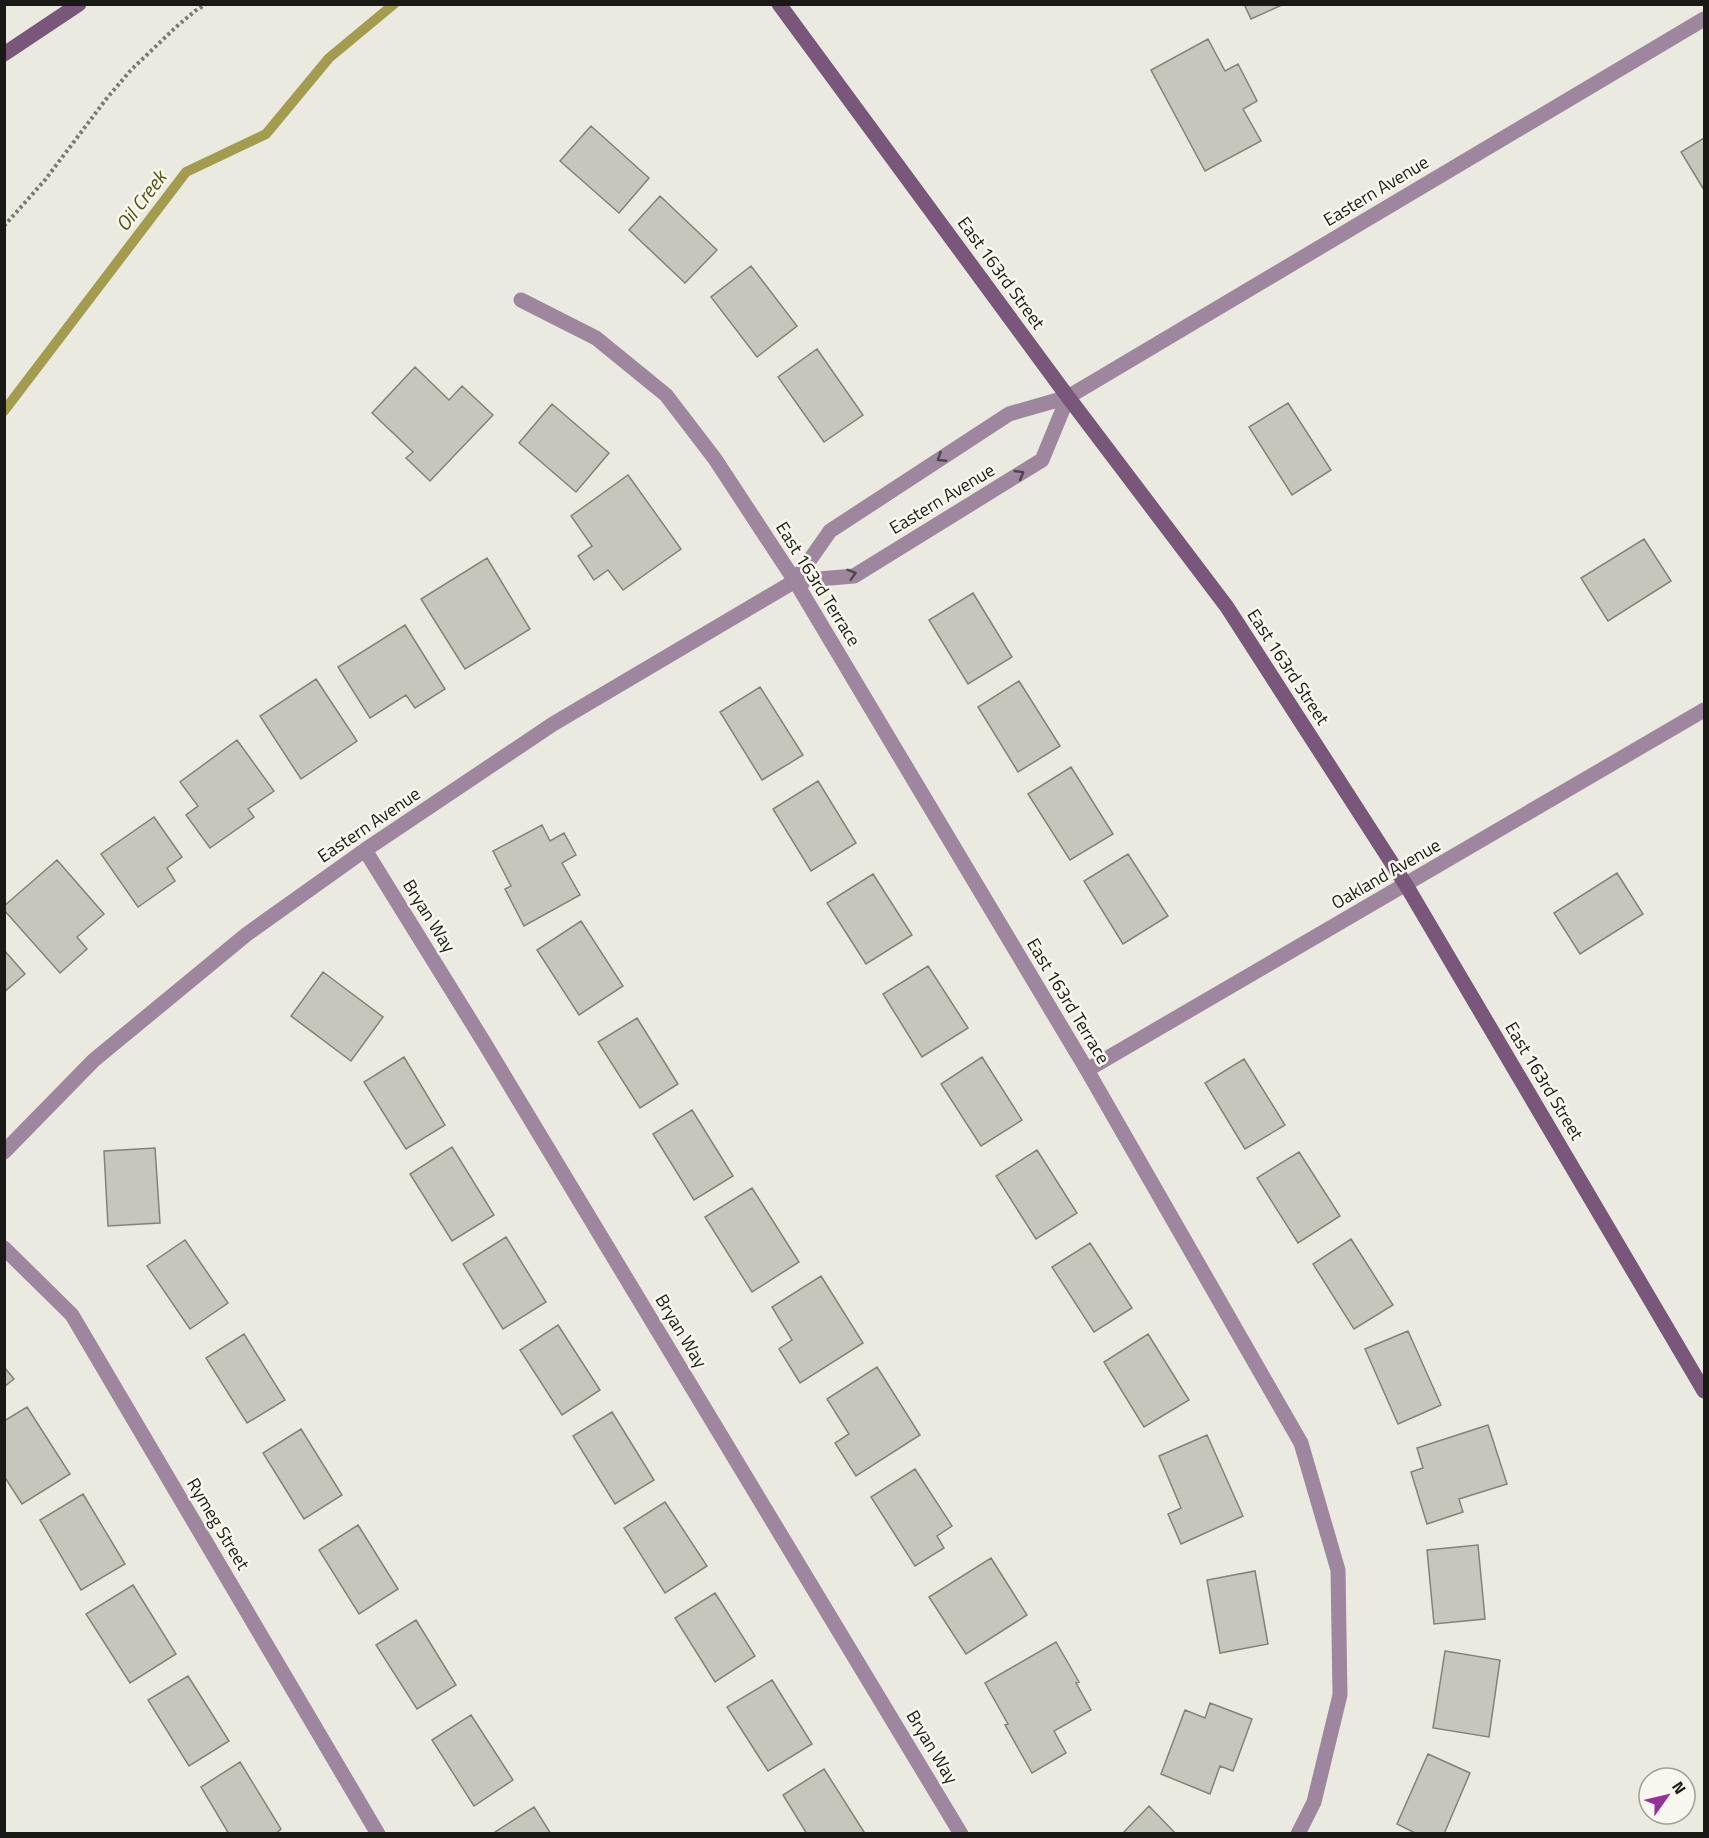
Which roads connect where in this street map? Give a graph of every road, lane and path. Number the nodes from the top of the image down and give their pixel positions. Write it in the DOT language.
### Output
graph roads {
  1 [pos="79,4"];
  2 [pos="206,4"];
  3 [pos="779,4"];
  4 [pos="1704,18"];
  5 [pos="4,54"];
  6 [pos="4,226"];
  7 [pos="521,300"];
  8 [pos="1068,397"];
  9 [pos="795,581"];
  10 [pos="1704,710"];
  11 [pos="365,850"];
  12 [pos="1406,885"];
  13 [pos="1086,1070"];
  14 [pos="4,1152"];
  15 [pos="4,1248"];
  16 [pos="1704,1391"];
  17 [pos="378,1833"];
  18 [pos="961,1833"];
  19 [pos="1298,1833"];
  1 -- 5 [label="street"];
  2 -- 6 [label="path"];
  3 -- 8 [label="street, East 163rd Street"];
  4 -- 8 [label="street, Eastern Avenue"];
  7 -- 9 [label="street, East 163rd Terrace"];
  8 -- 9 [label="street, Eastern Avenue, one-way"];
  9 -- 8 [label="street, Eastern Avenue, one-way"];
  8 -- 12 [label="street, East 163rd Street"];
  9 -- 11 [label="street, Eastern Avenue"];
  9 -- 13 [label="street, East 163rd Terrace"];
  10 -- 12 [label="street, Oakland Avenue"];
  11 -- 14 [label="street, Eastern Avenue"];
  11 -- 18 [label="street, Bryan Way"];
  12 -- 13 [label="street, Oakland Avenue"];
  12 -- 16 [label="street, East 163rd Street"];
  13 -- 19 [label="street, East 163rd Terrace"];
  15 -- 17 [label="street, Rymeg Street"];
}
